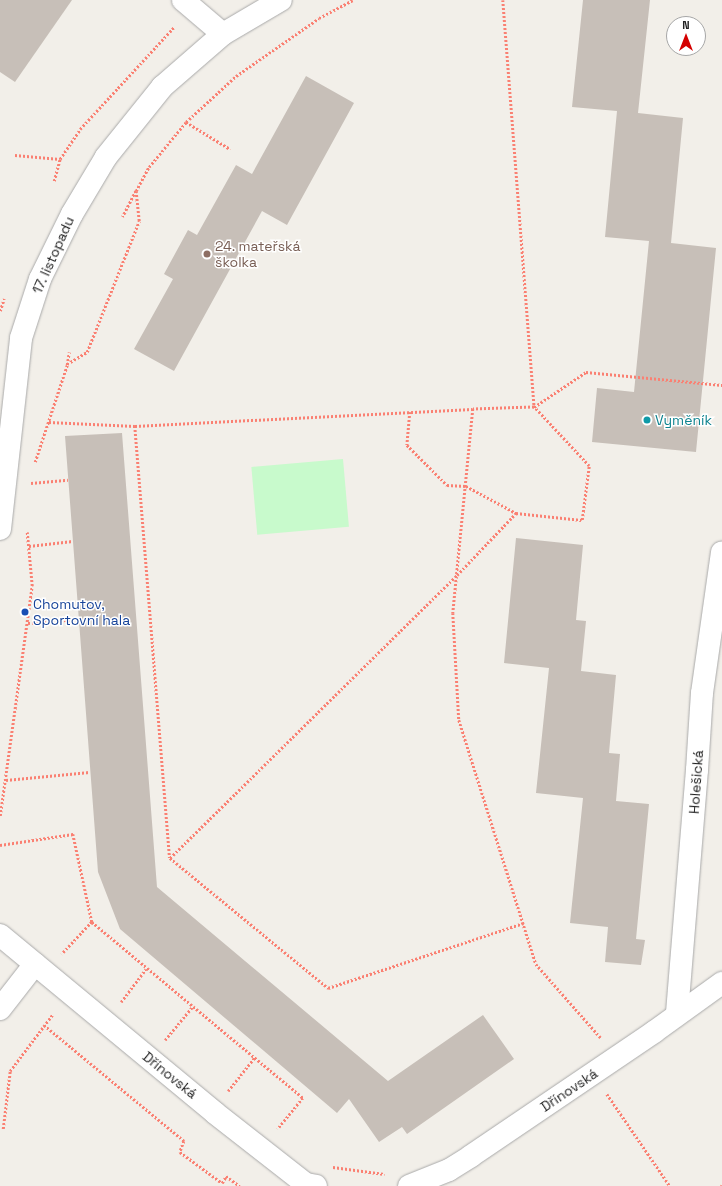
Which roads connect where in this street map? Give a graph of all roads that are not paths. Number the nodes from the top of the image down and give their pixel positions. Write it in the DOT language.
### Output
graph roads {
  1 [pos="281,0"];
  2 [pos="188,4"];
  3 [pos="222,34"];
  4 [pos="0,530"];
  5 [pos="722,552"];
  6 [pos="0,935"];
  7 [pos="35,964"];
  8 [pos="722,983"];
  9 [pos="0,1009"];
  10 [pos="677,1014"];
  11 [pos="309,1185"];
  12 [pos="409,1186"];
  1 -- 3 [label="street, 17. listopadu"];
  2 -- 3 [label="street"];
  3 -- 4 [label="street, 17. listopadu"];
  5 -- 10 [label="street, Holešická"];
  6 -- 7 [label="street, Dřínovská"];
  7 -- 9 [label="street"];
  7 -- 11 [label="street, Dřínovská"];
  8 -- 10 [label="street, Dřínovská"];
  10 -- 12 [label="street, Dřínovská"];
}
